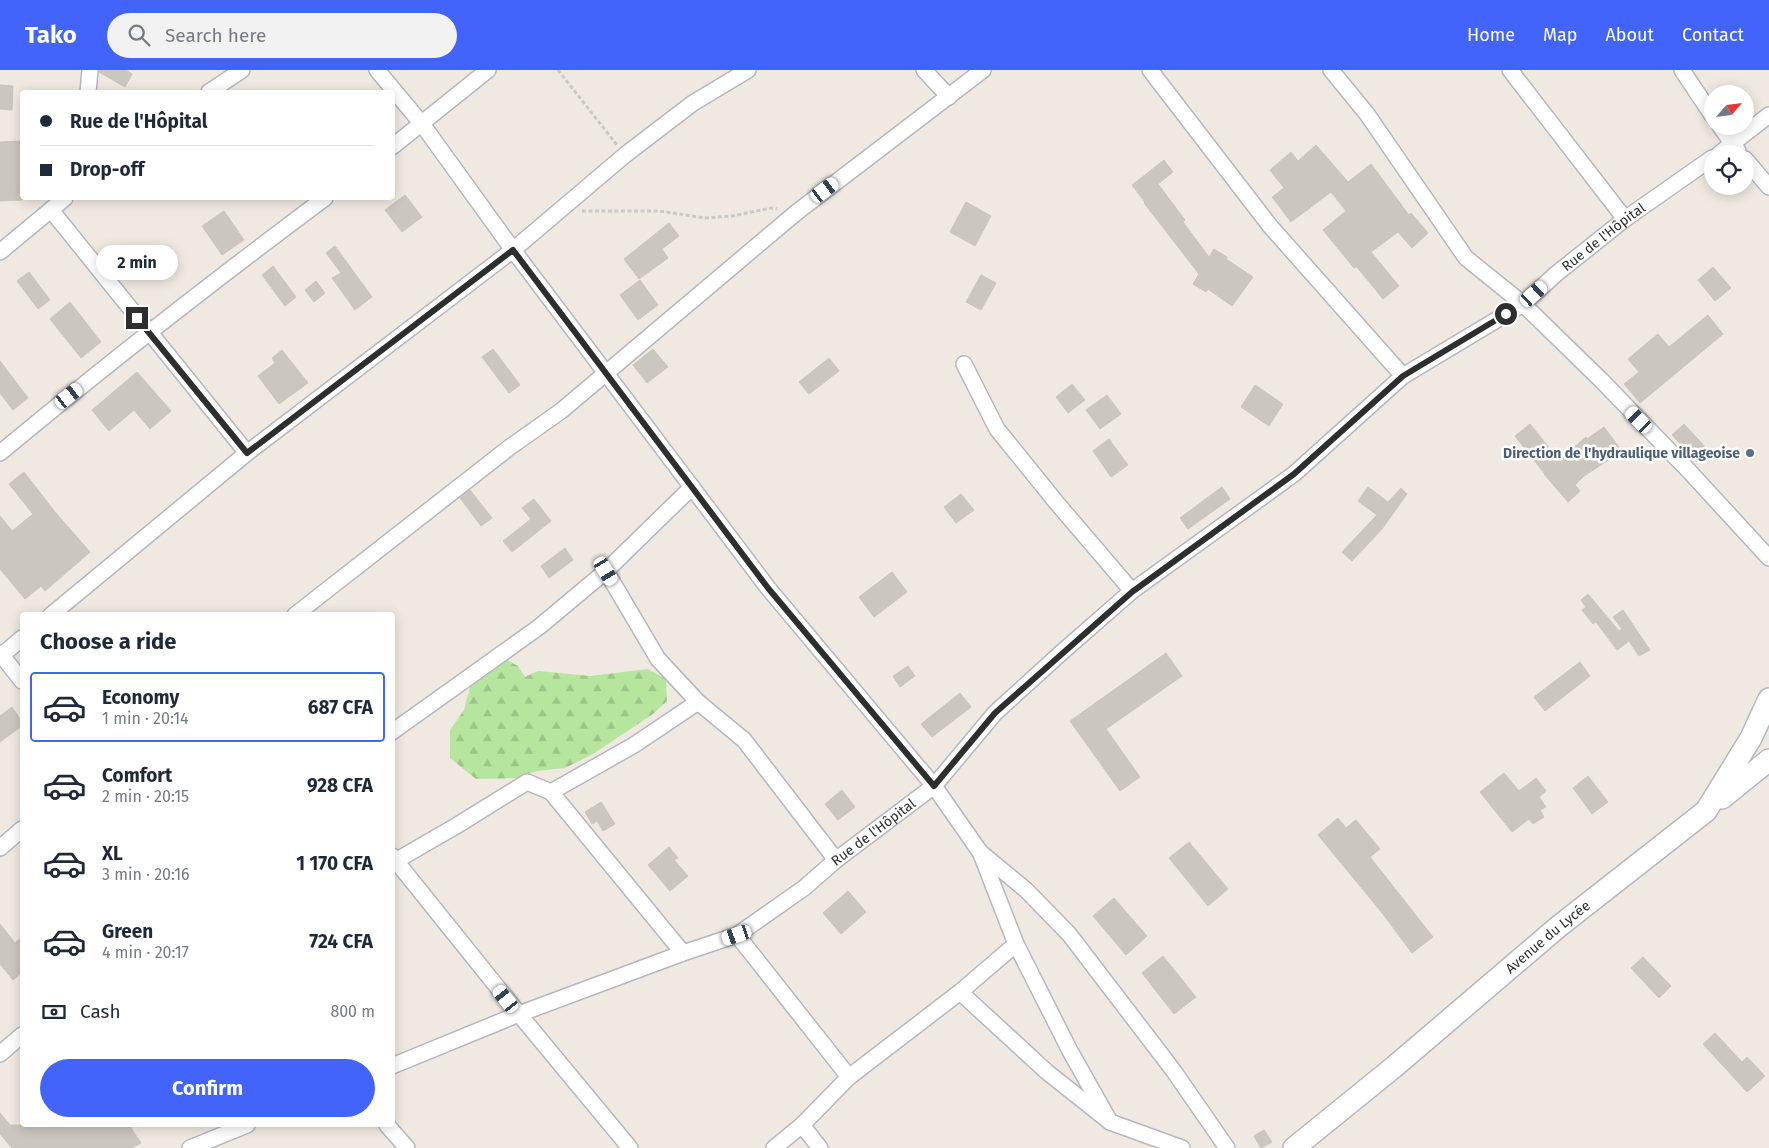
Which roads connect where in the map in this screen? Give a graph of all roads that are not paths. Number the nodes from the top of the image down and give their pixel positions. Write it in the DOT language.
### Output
graph roads {
  1 [pos="90,70"];
  2 [pos="242,70"];
  3 [pos="377,70"];
  4 [pos="488,70"];
  5 [pos="924,70"];
  6 [pos="983,70"];
  7 [pos="1150,70"];
  8 [pos="1331,70"];
  9 [pos="1510,70"];
  10 [pos="1682,70"];
  11 [pos="739,72"];
  12 [pos="88,90"];
  13 [pos="212,90"];
  14 [pos="394,90"];
  15 [pos="395,92"];
  16 [pos="949,98"];
  17 [pos="1704,103"];
  18 [pos="1769,115"];
  19 [pos="422,124"];
  20 [pos="395,145"];
  21 [pos="1740,145"];
  22 [pos="1704,164"];
  23 [pos="1754,170"];
  24 [pos="1769,187"];
  25 [pos="63,200"];
  26 [pos="322,200"];
  27 [pos="51,210"];
  28 [pos="1624,219"];
  29 [pos="513,250"];
  30 [pos="0,252"];
  31 [pos="1523,304"];
  32 [pos="149,334"];
  33 [pos="964,364"];
  34 [pos="607,374"];
  35 [pos="1403,376"];
  36 [pos="0,453"];
  37 [pos="247,453"];
  38 [pos="692,487"];
  39 [pos="1769,558"];
  40 [pos="606,571"];
  41 [pos="1132,592"];
  42 [pos="55,612"];
  43 [pos="299,612"];
  44 [pos="20,640"];
  45 [pos="1,655"];
  46 [pos="20,679"];
  47 [pos="1769,699"];
  48 [pos="698,702"];
  49 [pos="395,730"];
  50 [pos="1769,760"];
  51 [pos="934,786"];
  52 [pos="551,792"];
  53 [pos="1706,811"];
  54 [pos="20,832"];
  55 [pos="0,848"];
  56 [pos="980,852"];
  57 [pos="395,859"];
  58 [pos="836,860"];
  59 [pos="395,861"];
  60 [pos="737,935"];
  61 [pos="1016,944"];
  62 [pos="683,953"];
  63 [pos="960,992"];
  64 [pos="519,1014"];
  65 [pos="20,1037"];
  66 [pos="0,1054"];
  67 [pos="395,1065"];
  68 [pos="849,1077"];
  69 [pos="1110,1122"];
  70 [pos="802,1124"];
  71 [pos="242,1127"];
  72 [pos="389,1127"];
  73 [pos="190,1148"];
  74 [pos="407,1148"];
  75 [pos="630,1148"];
  76 [pos="774,1148"];
  77 [pos="820,1148"];
  78 [pos="1182,1148"];
  79 [pos="1227,1148"];
  80 [pos="1294,1148"];
  1 -- 12 [label="street"];
  2 -- 13 [label="street"];
  3 -- 14 [label="street"];
  4 -- 19 [label="street"];
  5 -- 16 [label="street"];
  6 -- 16 [label="street"];
  7 -- 35 [label="street"];
  8 -- 31 [label="street"];
  9 -- 28 [label="street"];
  10 -- 17 [label="street"];
  11 -- 29 [label="street"];
  15 -- 19 [label="street"];
  16 -- 34 [label="street"];
  18 -- 21 [label="street"];
  19 -- 20 [label="street"];
  19 -- 29 [label="street"];
  22 -- 28 [label="street, Rue de l'Hôpital"];
  23 -- 24 [label="street"];
  25 -- 27 [label="street"];
  26 -- 32 [label="street"];
  27 -- 30 [label="street"];
  27 -- 32 [label="street"];
  28 -- 31 [label="street, Rue de l'Hôpital"];
  29 -- 34 [label="street"];
  29 -- 37 [label="street"];
  31 -- 35 [label="street, Rue de l'Hôpital"];
  31 -- 39 [label="street"];
  32 -- 36 [label="street"];
  32 -- 37 [label="street"];
  33 -- 41 [label="street"];
  34 -- 38 [label="street"];
  34 -- 43 [label="street"];
  35 -- 41 [label="street, Rue de l'Hôpital"];
  37 -- 42 [label="street"];
  38 -- 40 [label="street"];
  38 -- 51 [label="street"];
  40 -- 48 [label="street"];
  40 -- 49 [label="street"];
  41 -- 51 [label="street, Rue de l'Hôpital"];
  44 -- 45 [label="street"];
  45 -- 46 [label="street"];
  47 -- 53 [label="main road, Avenue du Lycée"];
  48 -- 52 [label="street"];
  48 -- 58 [label="street"];
  50 -- 53 [label="main road"];
  51 -- 56 [label="street"];
  51 -- 58 [label="street, Rue de l'Hôpital"];
  52 -- 57 [label="street"];
  52 -- 62 [label="street"];
  53 -- 80 [label="main road, Avenue du Lycée"];
  54 -- 55 [label="street"];
  56 -- 61 [label="street"];
  56 -- 79 [label="street"];
  58 -- 60 [label="street, Rue de l'Hôpital"];
  59 -- 64 [label="street"];
  60 -- 62 [label="street, Rue de l'Hôpital"];
  60 -- 68 [label="street"];
  61 -- 63 [label="street"];
  61 -- 69 [label="street"];
  62 -- 64 [label="street, Rue de l'Hôpital"];
  63 -- 68 [label="street"];
  63 -- 69 [label="street"];
  64 -- 67 [label="street, Rue de l'Hôpital"];
  64 -- 75 [label="street"];
  65 -- 66 [label="street"];
  68 -- 70 [label="street"];
  69 -- 78 [label="street"];
  70 -- 76 [label="street"];
  70 -- 77 [label="street"];
  71 -- 73 [label="street"];
  72 -- 74 [label="street"];
}
